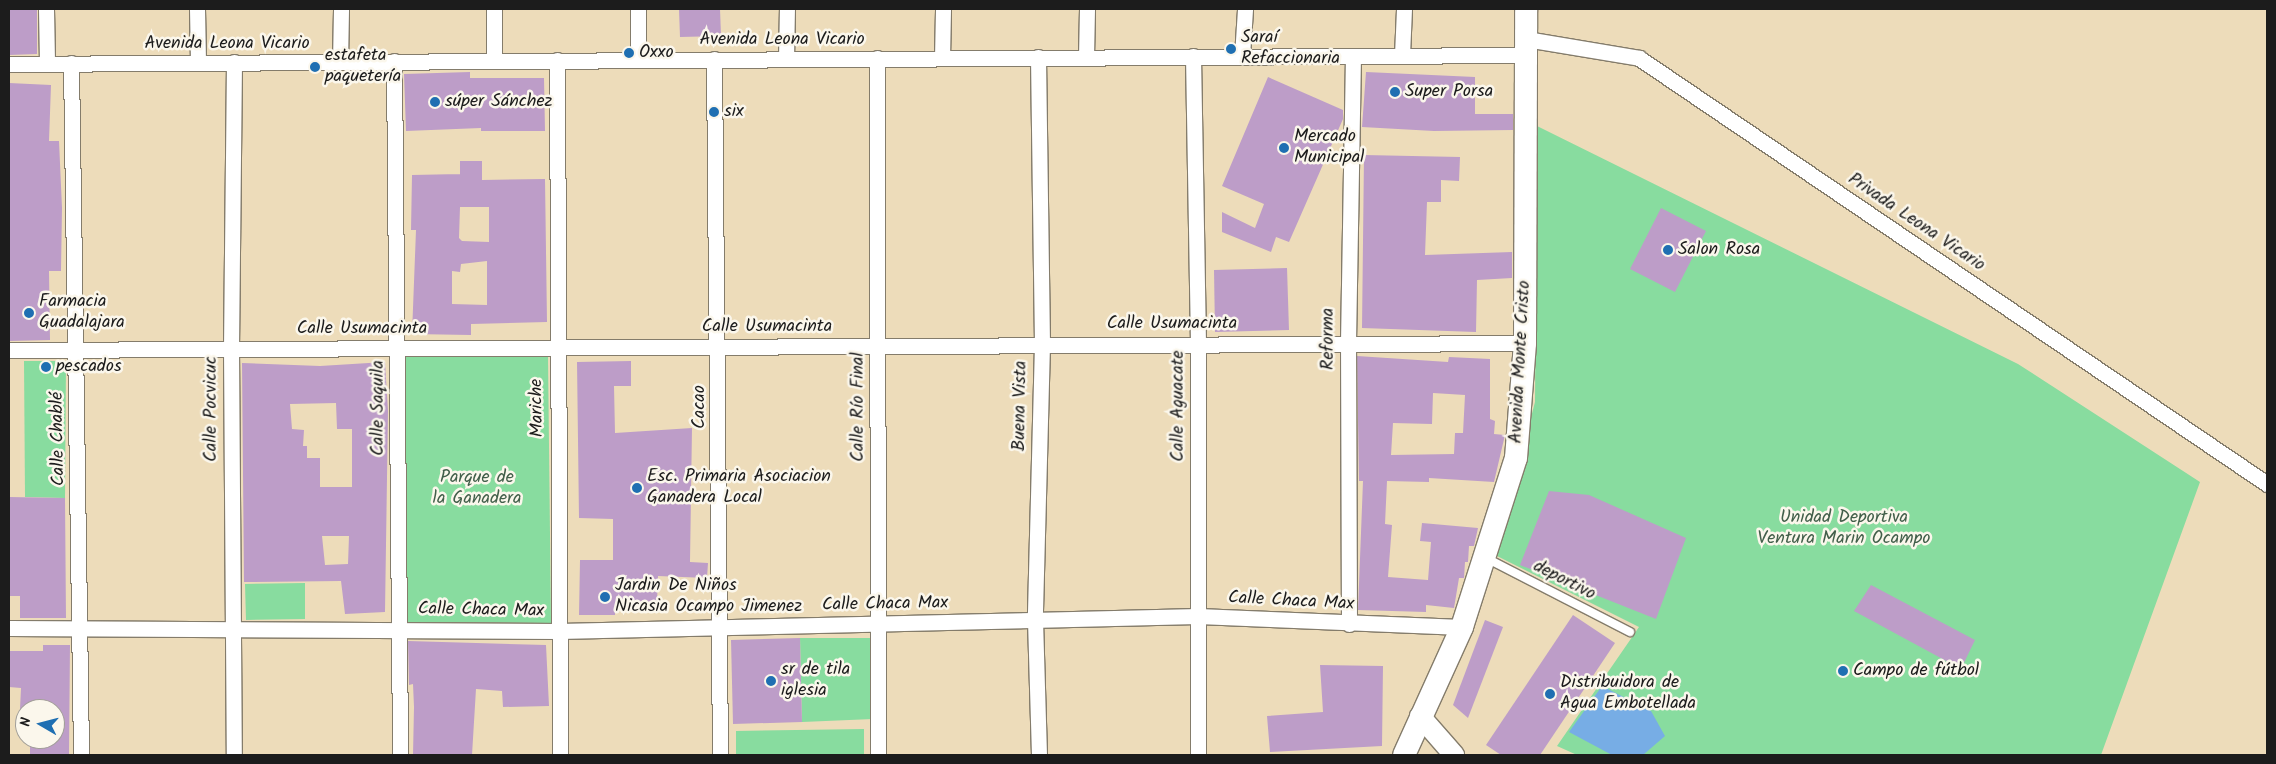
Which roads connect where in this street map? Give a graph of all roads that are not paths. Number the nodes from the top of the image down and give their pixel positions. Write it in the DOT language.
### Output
graph roads {
  1 [pos="46,9"];
  2 [pos="197,9"];
  3 [pos="341,9"];
  4 [pos="494,9"];
  5 [pos="638,9"];
  6 [pos="787,9"];
  7 [pos="943,9"];
  8 [pos="1087,9"];
  9 [pos="1245,9"];
  10 [pos="1404,9"];
  11 [pos="1526,9"];
  12 [pos="1526,47"];
  13 [pos="1402,55"];
  14 [pos="1193,56"];
  15 [pos="1242,56"];
  16 [pos="1353,56"];
  17 [pos="1086,57"];
  18 [pos="877,58"];
  19 [pos="942,58"];
  20 [pos="1038,58"];
  21 [pos="786,59"];
  22 [pos="557,60"];
  23 [pos="638,60"];
  24 [pos="714,60"];
  25 [pos="394,61"];
  26 [pos="494,61"];
  27 [pos="198,62"];
  28 [pos="234,62"];
  29 [pos="340,62"];
  30 [pos="47,63"];
  31 [pos="72,63"];
  32 [pos="9,64"];
  33 [pos="1348,342"];
  34 [pos="1198,343"];
  35 [pos="1526,343"];
  36 [pos="1042,344"];
  37 [pos="877,345"];
  38 [pos="718,346"];
  39 [pos="556,347"];
  40 [pos="397,348"];
  41 [pos="231,349"];
  42 [pos="9,350"];
  43 [pos="77,350"];
  44 [pos="2267,484"];
  45 [pos="1484,557"];
  46 [pos="1198,616"];
  47 [pos="1035,620"];
  48 [pos="878,624"];
  49 [pos="1349,624"];
  50 [pos="1462,626"];
  51 [pos="9,628"];
  52 [pos="80,628"];
  53 [pos="399,628"];
  54 [pos="719,628"];
  55 [pos="233,629"];
  56 [pos="559,631"];
  57 [pos="1630,632"];
  58 [pos="1420,716"];
  59 [pos="81,755"];
  60 [pos="234,755"];
  61 [pos="400,755"];
  62 [pos="560,755"];
  63 [pos="720,755"];
  64 [pos="878,755"];
  65 [pos="1039,755"];
  66 [pos="1198,755"];
  67 [pos="1404,755"];
  68 [pos="1454,755"];
  1 -- 30 [label="street"];
  2 -- 27 [label="street"];
  3 -- 29 [label="street"];
  4 -- 26 [label="street"];
  5 -- 23 [label="street"];
  6 -- 21 [label="street"];
  7 -- 19 [label="street"];
  8 -- 17 [label="street"];
  9 -- 15 [label="street"];
  10 -- 13 [label="street"];
  11 -- 12 [label="main road, Avenida Monte Cristo"];
  12 -- 13 [label="street, Avenida Leona Vicario"];
  12 -- 35 [label="main road, Avenida Monte Cristo"];
  12 -- 44 [label="street, Privada Leona Vicario"];
  13 -- 16 [label="street, Avenida Leona Vicario"];
  14 -- 15 [label="street, Avenida Leona Vicario"];
  14 -- 17 [label="street, Avenida Leona Vicario"];
  14 -- 34 [label="street, Calle Aguacate"];
  15 -- 16 [label="street, Avenida Leona Vicario"];
  16 -- 33 [label="street, Reforma"];
  17 -- 20 [label="street, Avenida Leona Vicario"];
  18 -- 19 [label="street, Avenida Leona Vicario"];
  18 -- 21 [label="street, Avenida Leona Vicario"];
  18 -- 37 [label="street, Calle Río Final"];
  19 -- 20 [label="street, Avenida Leona Vicario"];
  20 -- 36 [label="street, Buena Vista"];
  21 -- 24 [label="street, Avenida Leona Vicario"];
  22 -- 23 [label="street, Avenida Leona Vicario"];
  22 -- 26 [label="street, Avenida Leona Vicario"];
  22 -- 39 [label="street, Mariche"];
  23 -- 24 [label="street, Avenida Leona Vicario"];
  24 -- 38 [label="street, Cacao"];
  25 -- 26 [label="street, Avenida Leona Vicario"];
  25 -- 29 [label="street, Avenida Leona Vicario"];
  25 -- 40 [label="street, Calle Saquila"];
  27 -- 28 [label="street, Avenida Leona Vicario"];
  27 -- 31 [label="street, Avenida Leona Vicario"];
  28 -- 29 [label="street, Avenida Leona Vicario"];
  28 -- 41 [label="street, Calle Pocvicuc"];
  30 -- 31 [label="street, Avenida Leona Vicario"];
  30 -- 32 [label="street, Avenida Leona Vicario"];
  31 -- 43 [label="street, Calle Chablé"];
  33 -- 34 [label="street, Calle Usumacinta"];
  33 -- 35 [label="street, Calle Usumacinta"];
  33 -- 49 [label="street, Reforma"];
  34 -- 36 [label="street, Calle Usumacinta"];
  34 -- 46 [label="street, Calle Aguacate"];
  35 -- 45 [label="main road, Avenida Monte Cristo"];
  36 -- 37 [label="street, Calle Usumacinta"];
  36 -- 47 [label="street, Buena Vista"];
  37 -- 38 [label="street, Calle Usumacinta"];
  37 -- 48 [label="street, Calle Río Final"];
  38 -- 39 [label="street, Calle Usumacinta"];
  38 -- 54 [label="street, Cacao"];
  39 -- 40 [label="street, Calle Usumacinta"];
  39 -- 56 [label="street, Mariche"];
  40 -- 41 [label="street, Calle Usumacinta"];
  40 -- 53 [label="street, Calle Saquila"];
  41 -- 43 [label="street, Calle Usumacinta"];
  41 -- 55 [label="street, Calle Pocvicuc"];
  42 -- 43 [label="street, Calle Usumacinta"];
  43 -- 52 [label="street, Calle Chablé"];
  45 -- 50 [label="main road, Avenida Monte Cristo"];
  45 -- 57 [label="lane, deportivo"];
  46 -- 47 [label="street, Calle Chaca Max"];
  46 -- 49 [label="street, Calle Chaca Max"];
  46 -- 66 [label="street, Calle Aguacate"];
  47 -- 48 [label="street, Calle Chaca Max"];
  47 -- 65 [label="street, Buena Vista"];
  48 -- 54 [label="street, Calle Chaca Max"];
  48 -- 64 [label="street, Calle Río Final"];
  49 -- 50 [label="street, Calle Chaca Max"];
  50 -- 58 [label="main road, Avenida Monte Cristo"];
  51 -- 52 [label="street, Calle Chaca Max"];
  52 -- 55 [label="street, Calle Chaca Max"];
  52 -- 59 [label="street, Calle Chablé"];
  53 -- 55 [label="street, Calle Chaca Max"];
  53 -- 56 [label="street, Calle Chaca Max"];
  53 -- 61 [label="street, Calle Saquila"];
  54 -- 56 [label="street, Calle Chaca Max"];
  54 -- 63 [label="street, Cacao"];
  55 -- 60 [label="street, Calle Pocvicuc"];
  56 -- 62 [label="street, Mariche"];
  58 -- 67 [label="main road, Avenida Monte Cristo"];
  58 -- 68 [label="street"];
}
